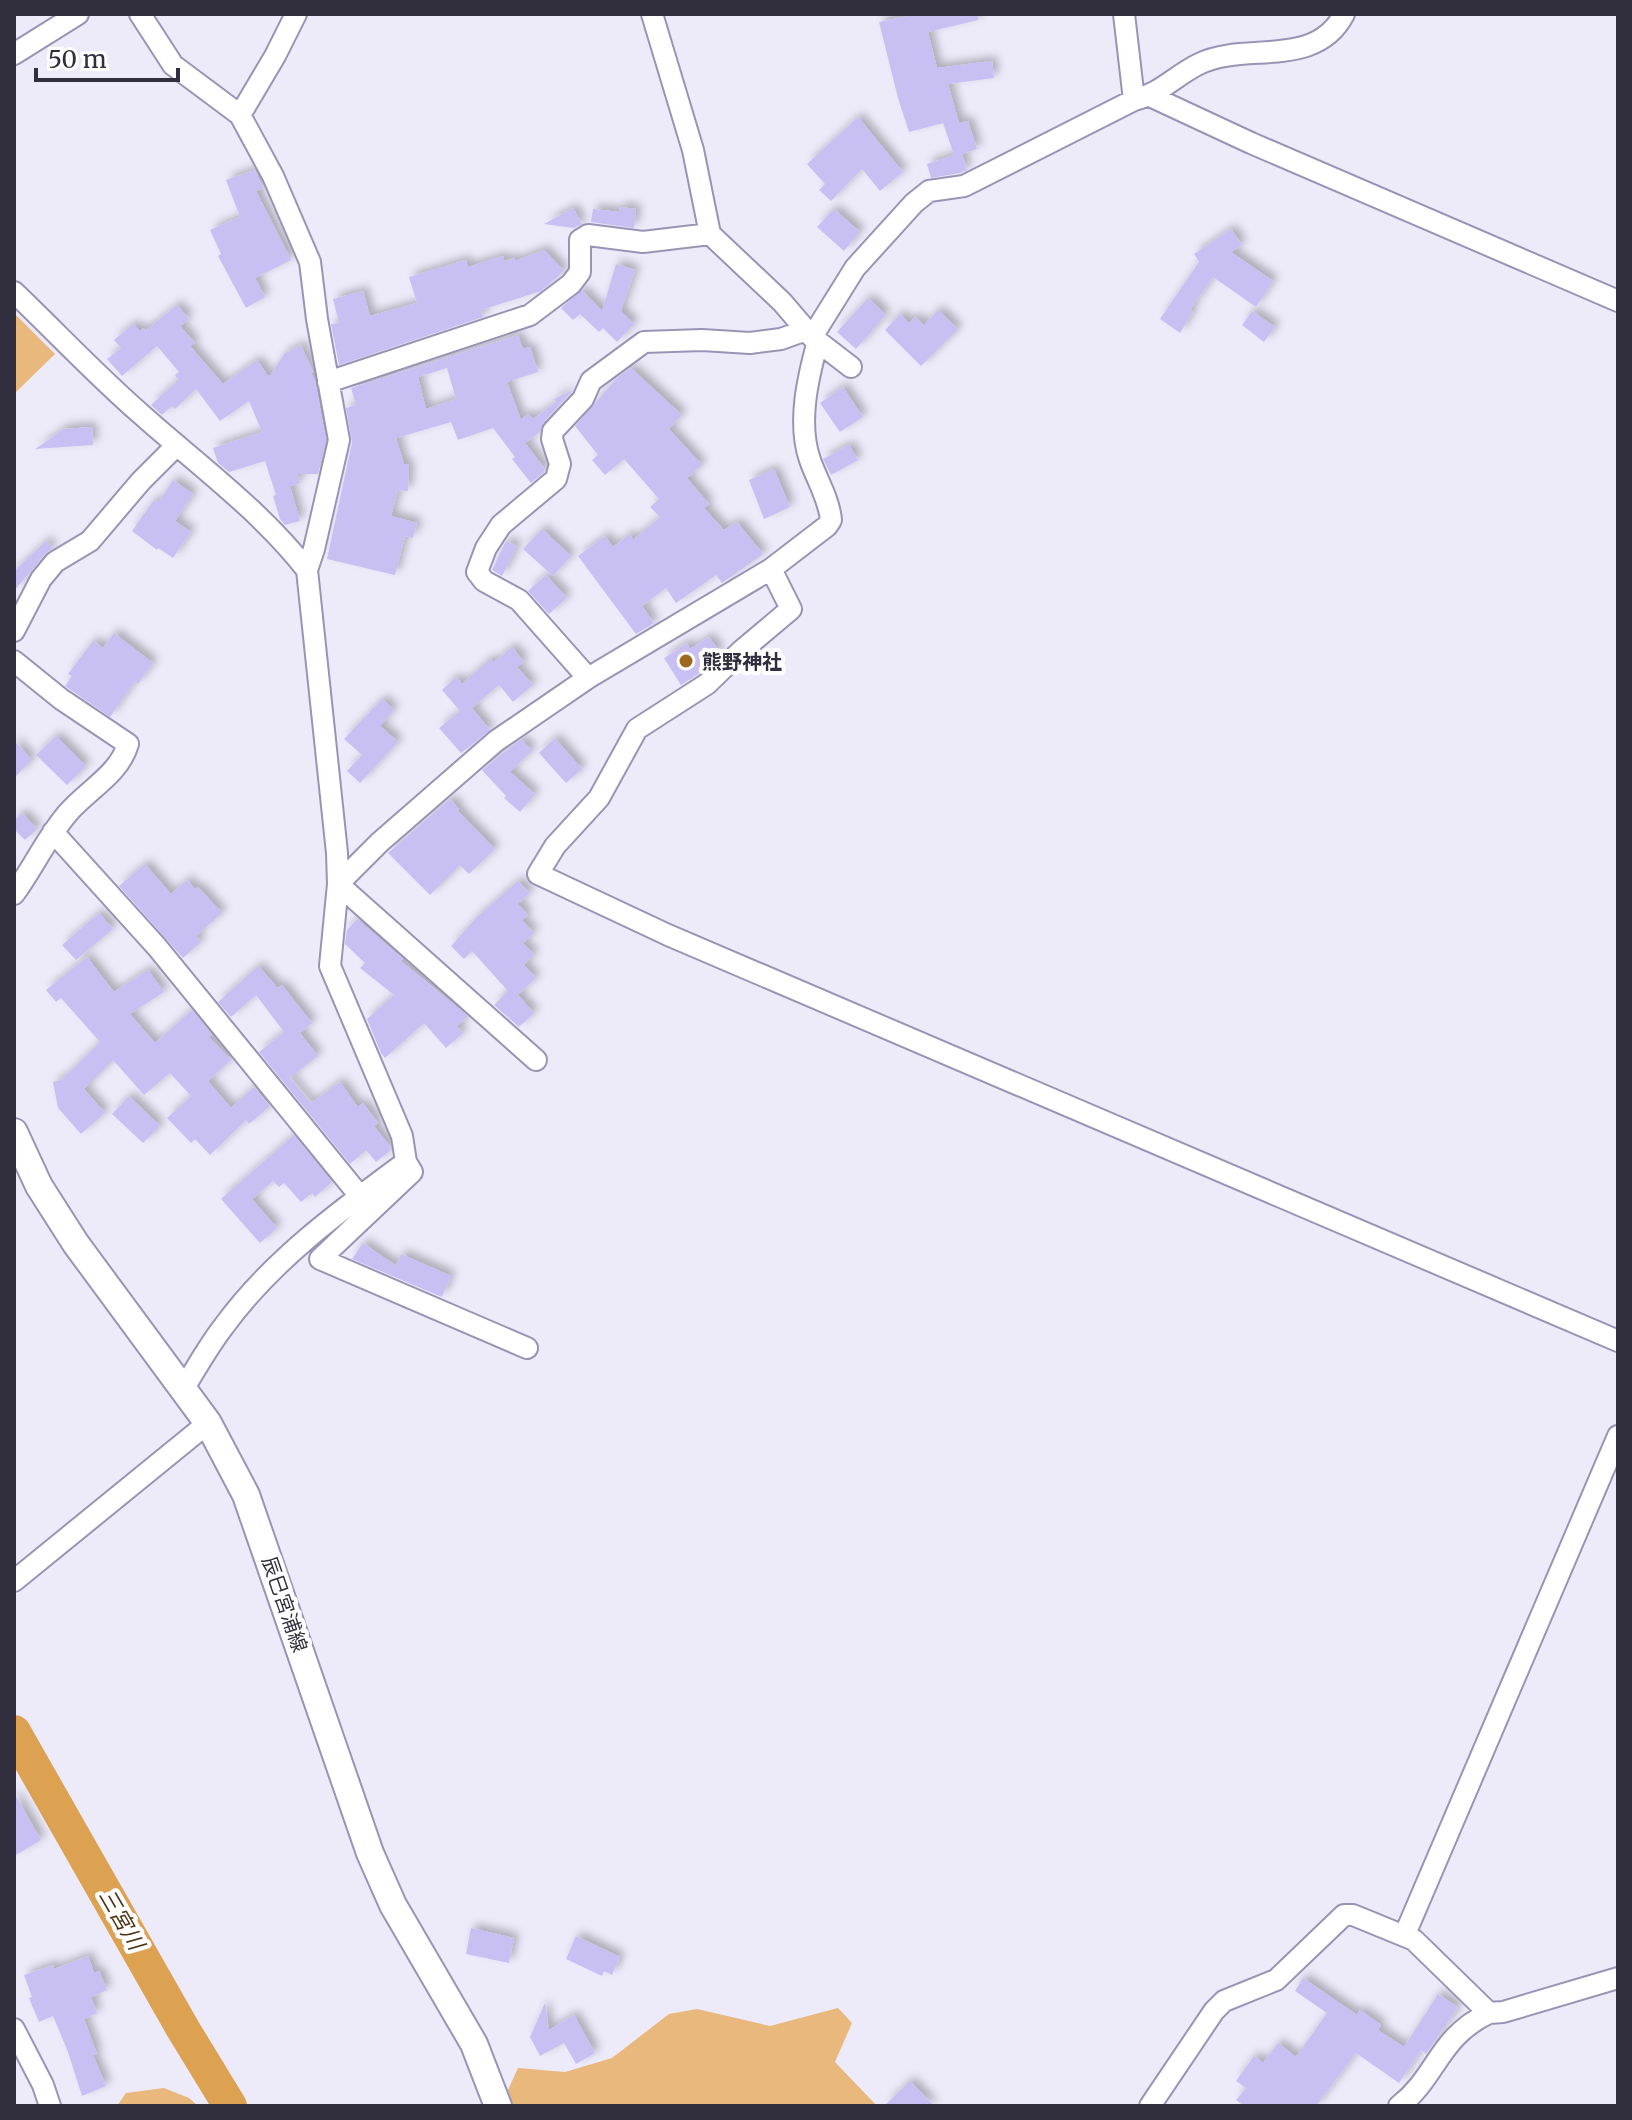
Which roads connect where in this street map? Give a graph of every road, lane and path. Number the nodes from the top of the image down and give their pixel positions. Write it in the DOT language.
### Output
graph roads {
  1 [pos="78,14"];
  2 [pos="140,14"];
  3 [pos="296,14"];
  4 [pos="652,14"];
  5 [pos="1124,14"];
  6 [pos="1344,14"];
  7 [pos="14,54"];
  8 [pos="1142,98"];
  9 [pos="240,115"];
  10 [pos="710,234"];
  11 [pos="14,292"];
  12 [pos="1618,301"];
  13 [pos="812,336"];
  14 [pos="851,367"];
  15 [pos="328,382"];
  16 [pos="177,445"];
  17 [pos="771,569"];
  18 [pos="307,570"];
  19 [pos="14,631"];
  20 [pos="14,661"];
  21 [pos="588,678"];
  22 [pos="53,832"];
  23 [pos="338,884"];
  24 [pos="14,894"];
  25 [pos="536,1060"];
  26 [pos="14,1132"];
  27 [pos="406,1162"];
  28 [pos="359,1195"];
  29 [pos="1618,1341"];
  30 [pos="527,1348"];
  31 [pos="184,1388"];
  32 [pos="208,1423"];
  33 [pos="1618,1436"];
  34 [pos="14,1581"];
  35 [pos="1405,1934"];
  36 [pos="1618,1978"];
  37 [pos="1489,2013"];
  38 [pos="14,2029"];
  39 [pos="50,2106"];
  40 [pos="498,2106"];
  41 [pos="1150,2106"];
  42 [pos="1399,2106"];
  1 -- 7 [label="street"];
  2 -- 9 [label="street"];
  3 -- 9 [label="street"];
  4 -- 10 [label="street"];
  5 -- 8 [label="street"];
  6 -- 8 [label="street"];
  8 -- 12 [label="street"];
  8 -- 13 [label="street"];
  9 -- 15 [label="street"];
  10 -- 13 [label="street"];
  10 -- 15 [label="street"];
  11 -- 16 [label="street"];
  13 -- 14 [label="street"];
  13 -- 17 [label="street"];
  13 -- 21 [label="street"];
  15 -- 18 [label="street"];
  16 -- 18 [label="street"];
  16 -- 19 [label="street"];
  17 -- 21 [label="street"];
  17 -- 29 [label="street"];
  18 -- 23 [label="street"];
  20 -- 22 [label="street"];
  21 -- 23 [label="street"];
  22 -- 24 [label="street"];
  22 -- 28 [label="street"];
  23 -- 25 [label="street"];
  23 -- 27 [label="street"];
  26 -- 31 [label="main road, 辰巳宮浦線"];
  27 -- 28 [label="street"];
  27 -- 30 [label="street"];
  28 -- 31 [label="street"];
  31 -- 32 [label="main road, 辰巳宮浦線"];
  32 -- 34 [label="street"];
  32 -- 40 [label="main road, 辰巳宮浦線"];
  33 -- 35 [label="street"];
  35 -- 37 [label="street"];
  35 -- 41 [label="street"];
  36 -- 37 [label="street"];
  37 -- 42 [label="street"];
  38 -- 39 [label="street"];
}
